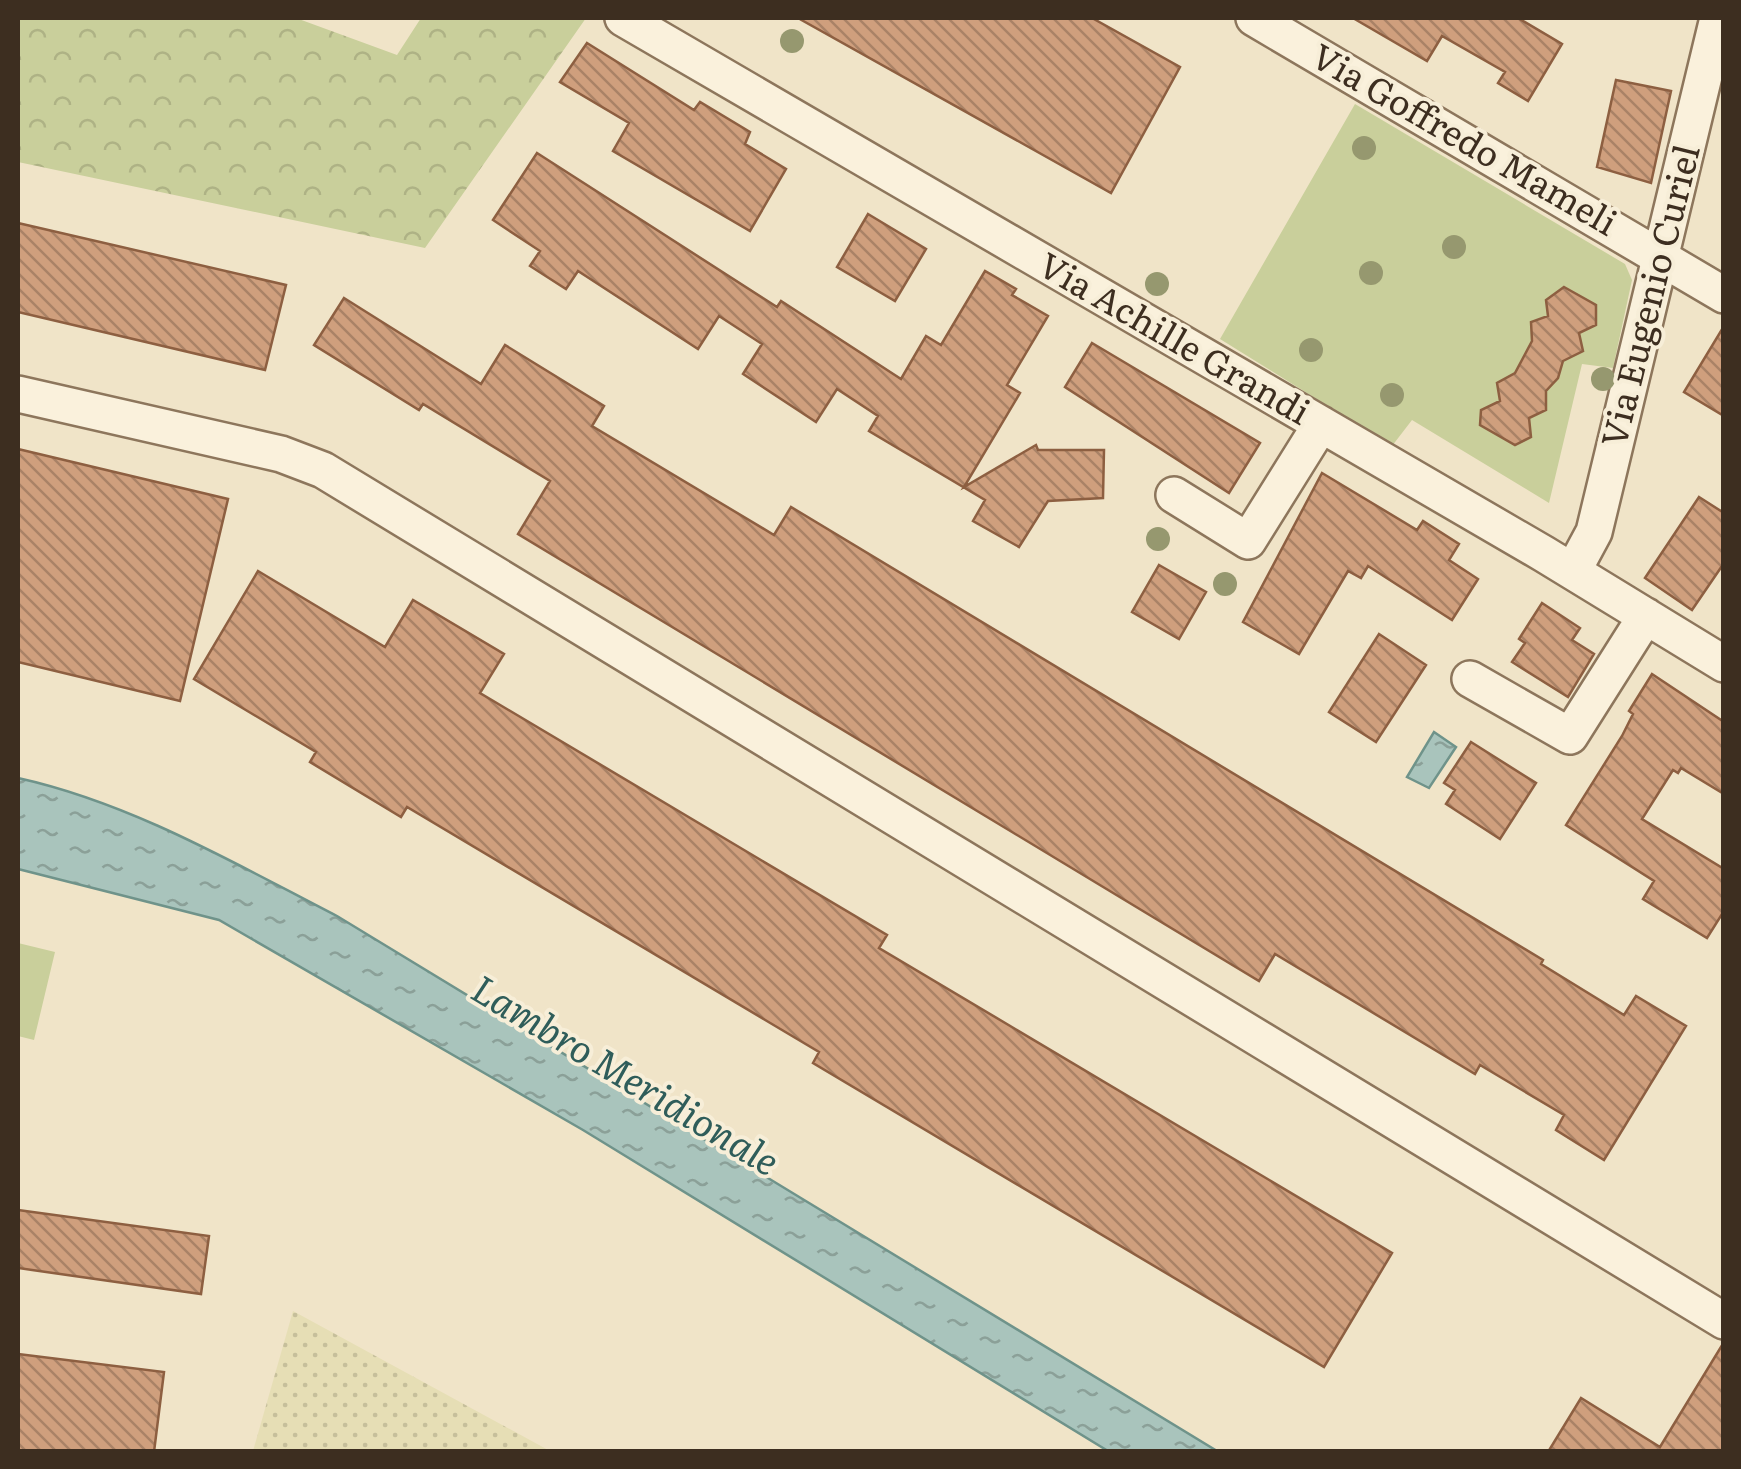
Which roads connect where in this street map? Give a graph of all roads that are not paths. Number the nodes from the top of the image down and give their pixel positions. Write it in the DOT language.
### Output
graph roads {
  1 [pos="623,18"];
  2 [pos="1254,18"];
  3 [pos="1718,18"];
  4 [pos="1662,256"];
  5 [pos="1724,295"];
  6 [pos="18,394"];
  7 [pos="1321,424"];
  8 [pos="1174,495"];
  9 [pos="1572,571"];
  10 [pos="1646,616"];
  11 [pos="1724,664"];
  12 [pos="1470,679"];
  13 [pos="1724,1321"];
  1 -- 7 [label="street, Via Achille Grandi"];
  2 -- 4 [label="street, Via Goffredo Mameli"];
  3 -- 4 [label="street, Via Eugenio Curiel"];
  4 -- 5 [label="street, Via Goffredo Mameli"];
  4 -- 9 [label="street, Via Eugenio Curiel"];
  6 -- 13 [label="street"];
  7 -- 8 [label="street"];
  7 -- 9 [label="street, Via Achille Grandi"];
  9 -- 10 [label="street, Via Achille Grandi"];
  10 -- 11 [label="street, Via Achille Grandi"];
  10 -- 12 [label="street"];
}
